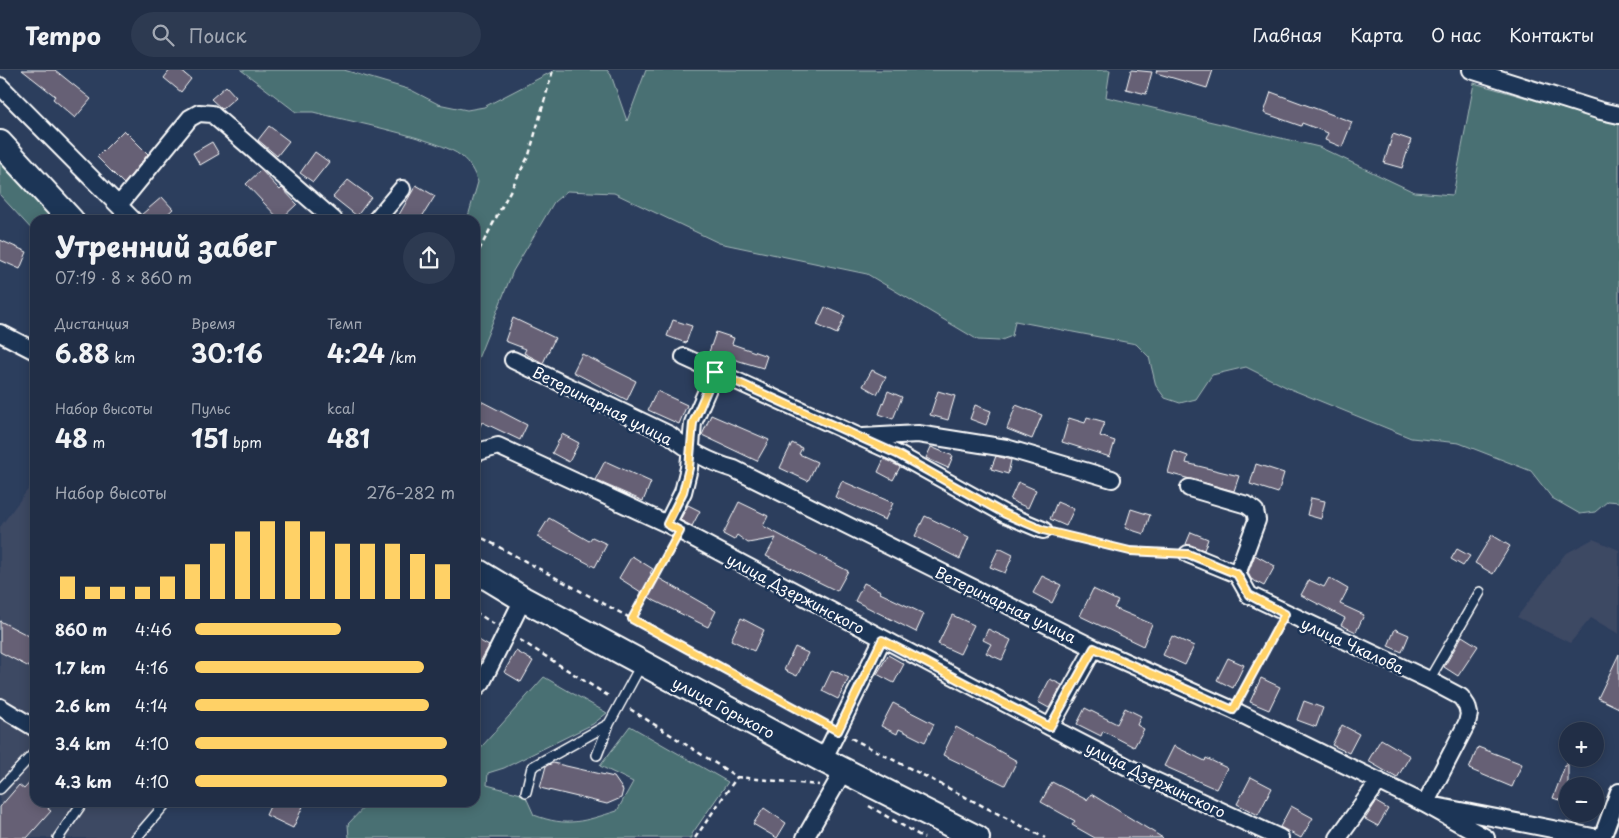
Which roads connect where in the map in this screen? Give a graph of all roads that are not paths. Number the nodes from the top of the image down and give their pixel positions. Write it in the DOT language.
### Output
graph roads {
  1 [pos="1471,70"];
  2 [pos="0,86"];
  3 [pos="1619,115"];
  4 [pos="0,143"];
  5 [pos="402,189"];
  6 [pos="119,205"];
  7 [pos="66,215"];
  8 [pos="128,215"];
  9 [pos="328,215"];
  10 [pos="380,215"];
  11 [pos="0,333"];
  12 [pos="30,348"];
  13 [pos="684,357"];
  14 [pos="513,360"];
  15 [pos="715,372"];
  16 [pos="859,437"];
  17 [pos="480,451"];
  18 [pos="690,452"];
  19 [pos="1112,479"];
  20 [pos="1189,488"];
  21 [pos="674,527"];
  22 [pos="1043,530"];
  23 [pos="1188,554"];
  24 [pos="480,573"];
  25 [pos="1237,574"];
  26 [pos="1480,592"];
  27 [pos="523,599"];
  28 [pos="882,640"];
  29 [pos="1094,648"];
  30 [pos="642,663"];
  31 [pos="1429,680"];
  32 [pos="480,684"];
  33 [pos="0,707"];
  34 [pos="609,724"];
  35 [pos="30,725"];
  36 [pos="1050,727"];
  37 [pos="597,755"];
  38 [pos="30,757"];
  39 [pos="834,772"];
  40 [pos="1379,781"];
  41 [pos="0,789"];
  42 [pos="526,792"];
  43 [pos="1619,792"];
  44 [pos="1425,804"];
  45 [pos="79,807"];
  46 [pos="163,807"];
  47 [pos="58,838"];
  48 [pos="136,838"];
  49 [pos="805,838"];
  50 [pos="977,838"];
  51 [pos="1280,838"];
  52 [pos="1338,838"];
  53 [pos="1486,838"];
  54 [pos="1600,838"];
  1 -- 3 [label="street"];
  2 -- 6 [label="street"];
  4 -- 7 [label="main road"];
  5 -- 10 [label="street"];
  6 -- 8 [label="street"];
  6 -- 9 [label="street"];
  11 -- 12 [label="street"];
  13 -- 15 [label="street"];
  14 -- 18 [label="street, Ветеринарная улица"];
  15 -- 16 [label="street"];
  15 -- 18 [label="street"];
  16 -- 19 [label="street"];
  16 -- 22 [label="street"];
  17 -- 21 [label="street, улица Дзержинского"];
  18 -- 21 [label="street"];
  18 -- 29 [label="street, Ветеринарная улица"];
  20 -- 25 [label="street"];
  21 -- 28 [label="street, улица Дзержинского"];
  23 -- 25 [label="street"];
  24 -- 27 [label="main road, улица Горького"];
  25 -- 31 [label="street, улица Чкалова"];
  26 -- 31 [label="lane"];
  27 -- 30 [label="main road, улица Горького"];
  27 -- 32 [label="street"];
  28 -- 36 [label="street, улица Дзержинского"];
  28 -- 39 [label="street"];
  29 -- 36 [label="street"];
  29 -- 40 [label="street, Ветеринарная улица"];
  30 -- 34 [label="lane"];
  30 -- 39 [label="main road, улица Горького"];
  31 -- 44 [label="street, улица Чкалова"];
  33 -- 35 [label="street"];
  34 -- 37 [label="lane"];
  34 -- 42 [label="lane"];
  36 -- 51 [label="street, улица Дзержинского"];
  38 -- 41 [label="lane"];
  39 -- 49 [label="street"];
  39 -- 50 [label="main road, улица Горького"];
  40 -- 44 [label="street, Ветеринарная улица"];
  40 -- 52 [label="street"];
  43 -- 54 [label="street"];
  44 -- 53 [label="street"];
  44 -- 54 [label="street, Ветеринарная улица"];
  45 -- 47 [label="lane"];
  46 -- 48 [label="lane"];
}
